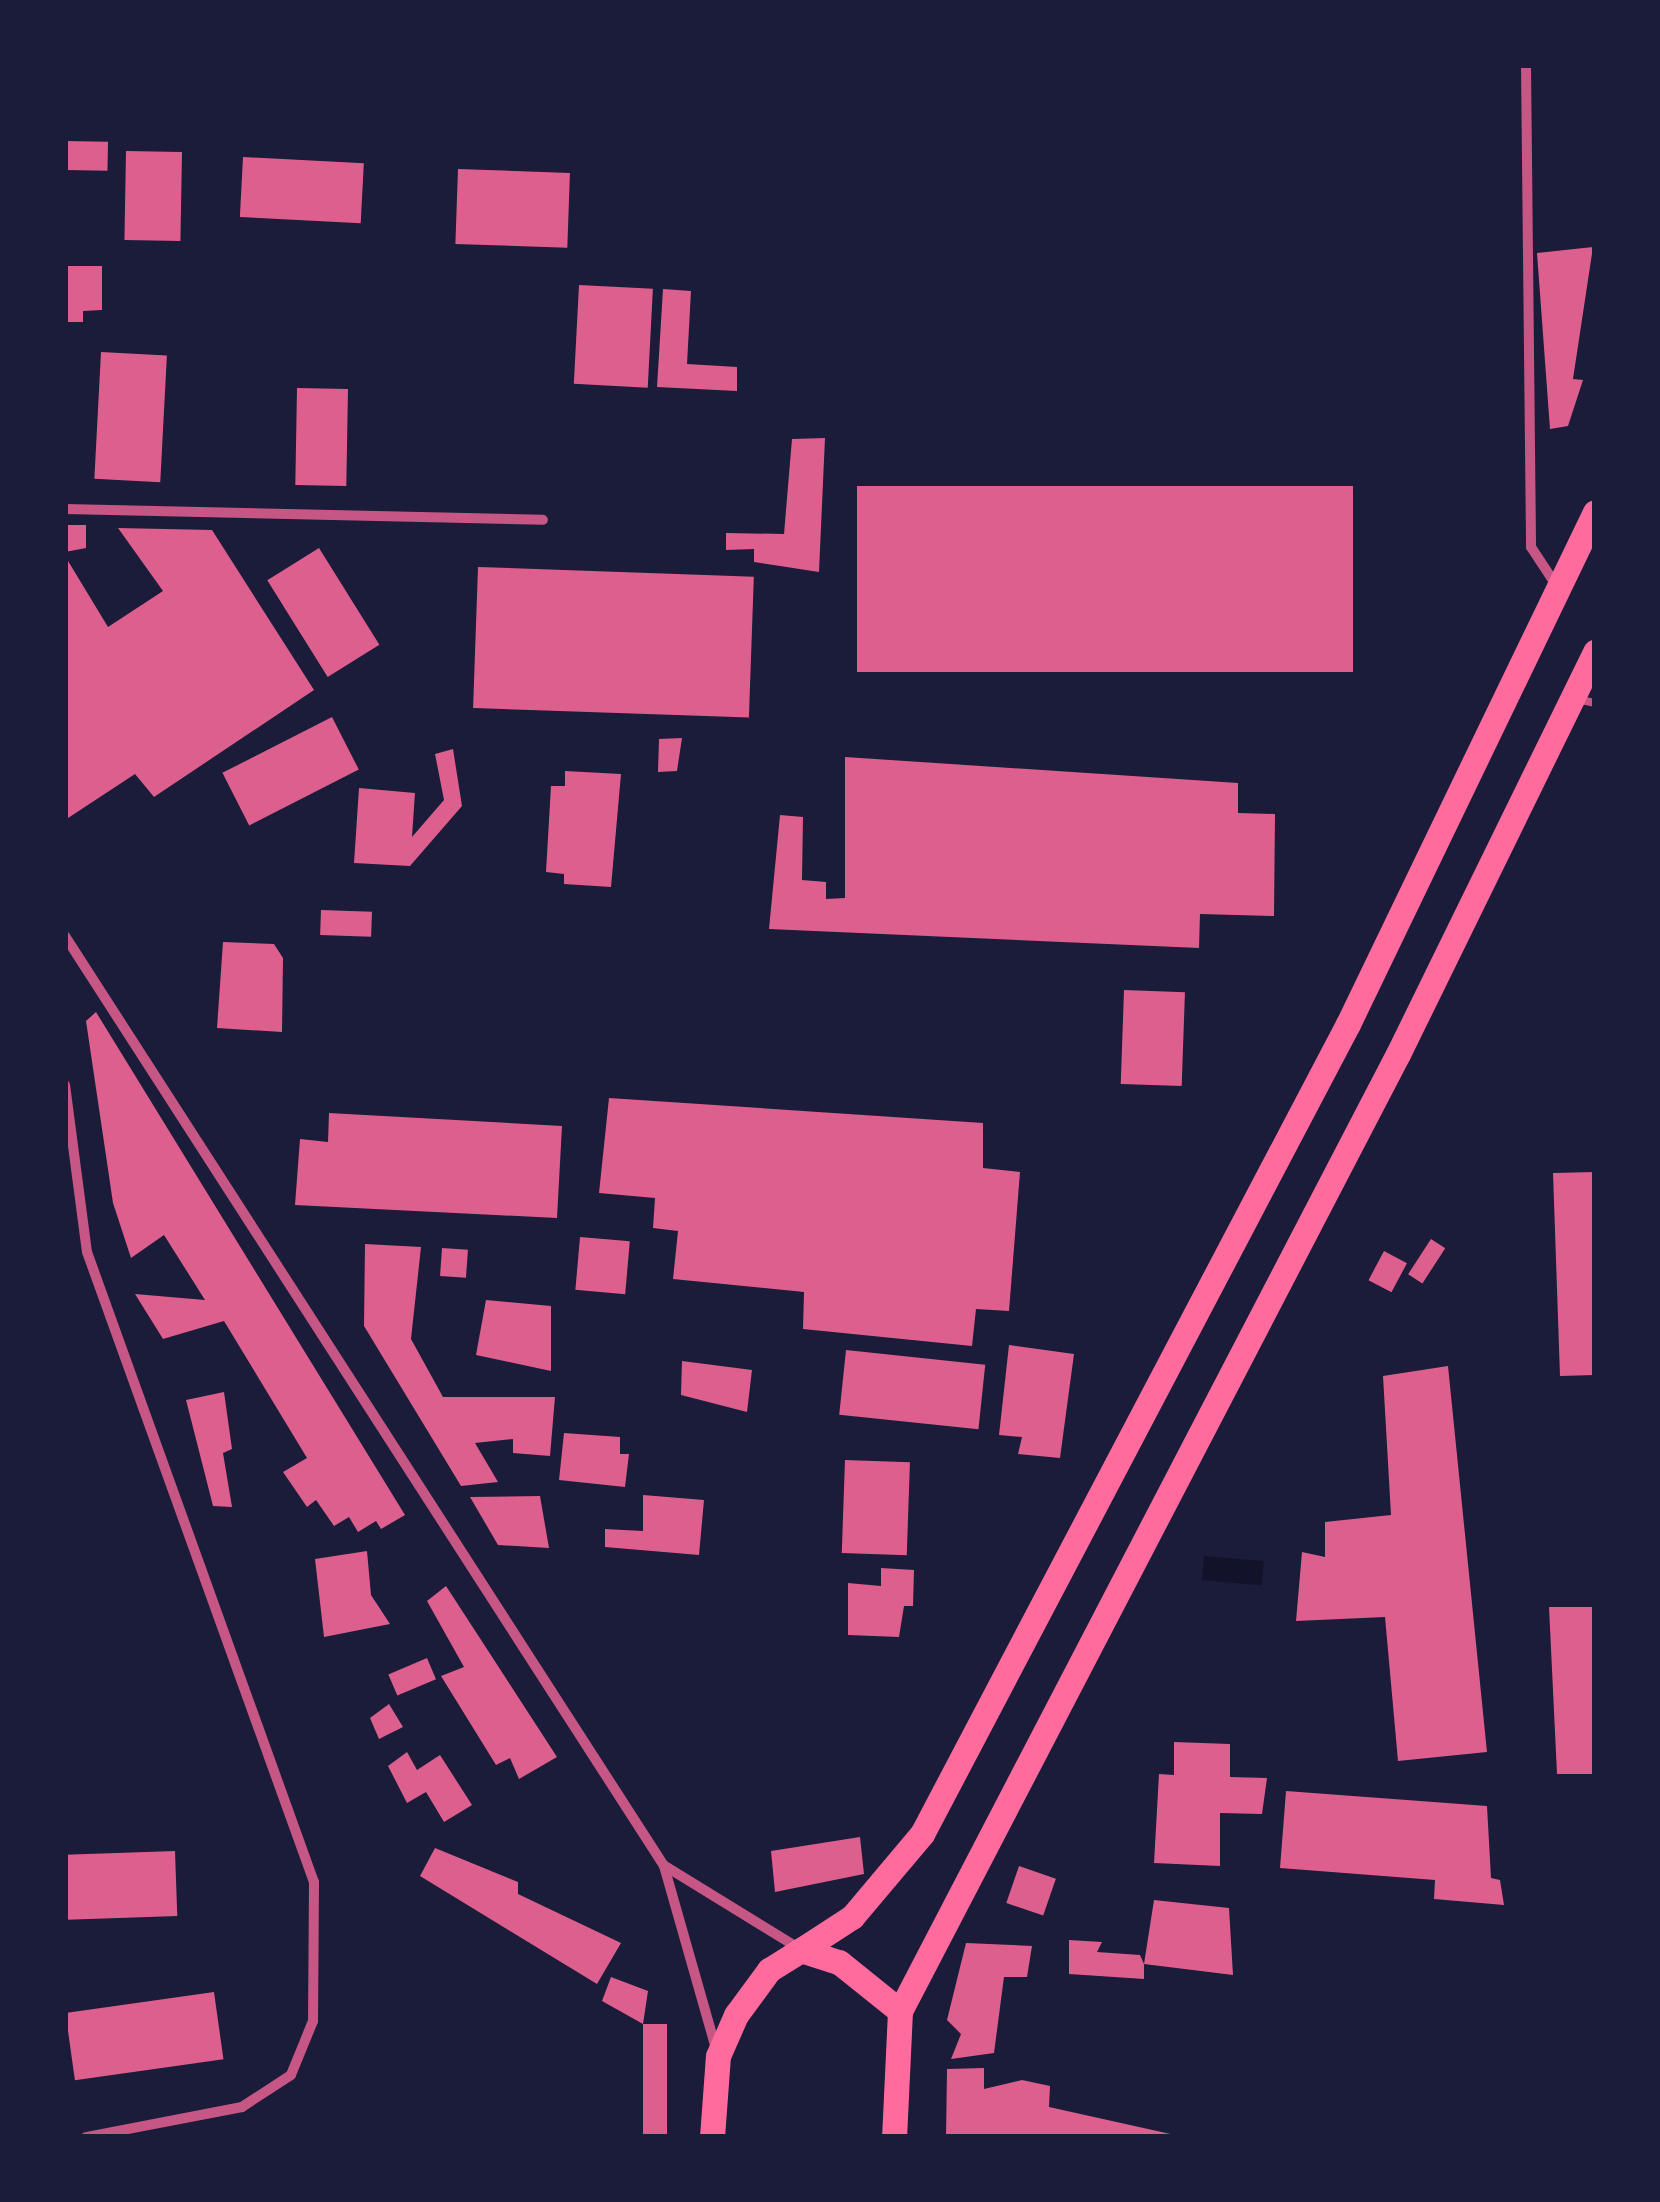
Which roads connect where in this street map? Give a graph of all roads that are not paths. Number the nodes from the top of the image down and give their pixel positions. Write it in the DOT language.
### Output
graph roads {
  1 [pos="1526,65"];
  2 [pos="65,509"];
  3 [pos="1595,512"];
  4 [pos="544,520"];
  5 [pos="1562,590"];
  6 [pos="1595,652"];
  7 [pos="1586,701"];
  8 [pos="65,936"];
  9 [pos="65,1084"];
  10 [pos="664,1866"];
  11 [pos="801,1950"];
  12 [pos="900,2011"];
  13 [pos="718,2056"];
  14 [pos="86,2137"];
  15 [pos="712,2137"];
  16 [pos="894,2137"];
  1 -- 5 [label="street"];
  2 -- 4 [label="street"];
  3 -- 5 [label="main road"];
  5 -- 11 [label="main road"];
  6 -- 7 [label="main road"];
  7 -- 12 [label="main road"];
  8 -- 10 [label="street"];
  9 -- 14 [label="street"];
  10 -- 11 [label="street"];
  10 -- 13 [label="street"];
  11 -- 12 [label="main road"];
  11 -- 13 [label="main road"];
  12 -- 16 [label="main road"];
  13 -- 15 [label="main road"];
}
